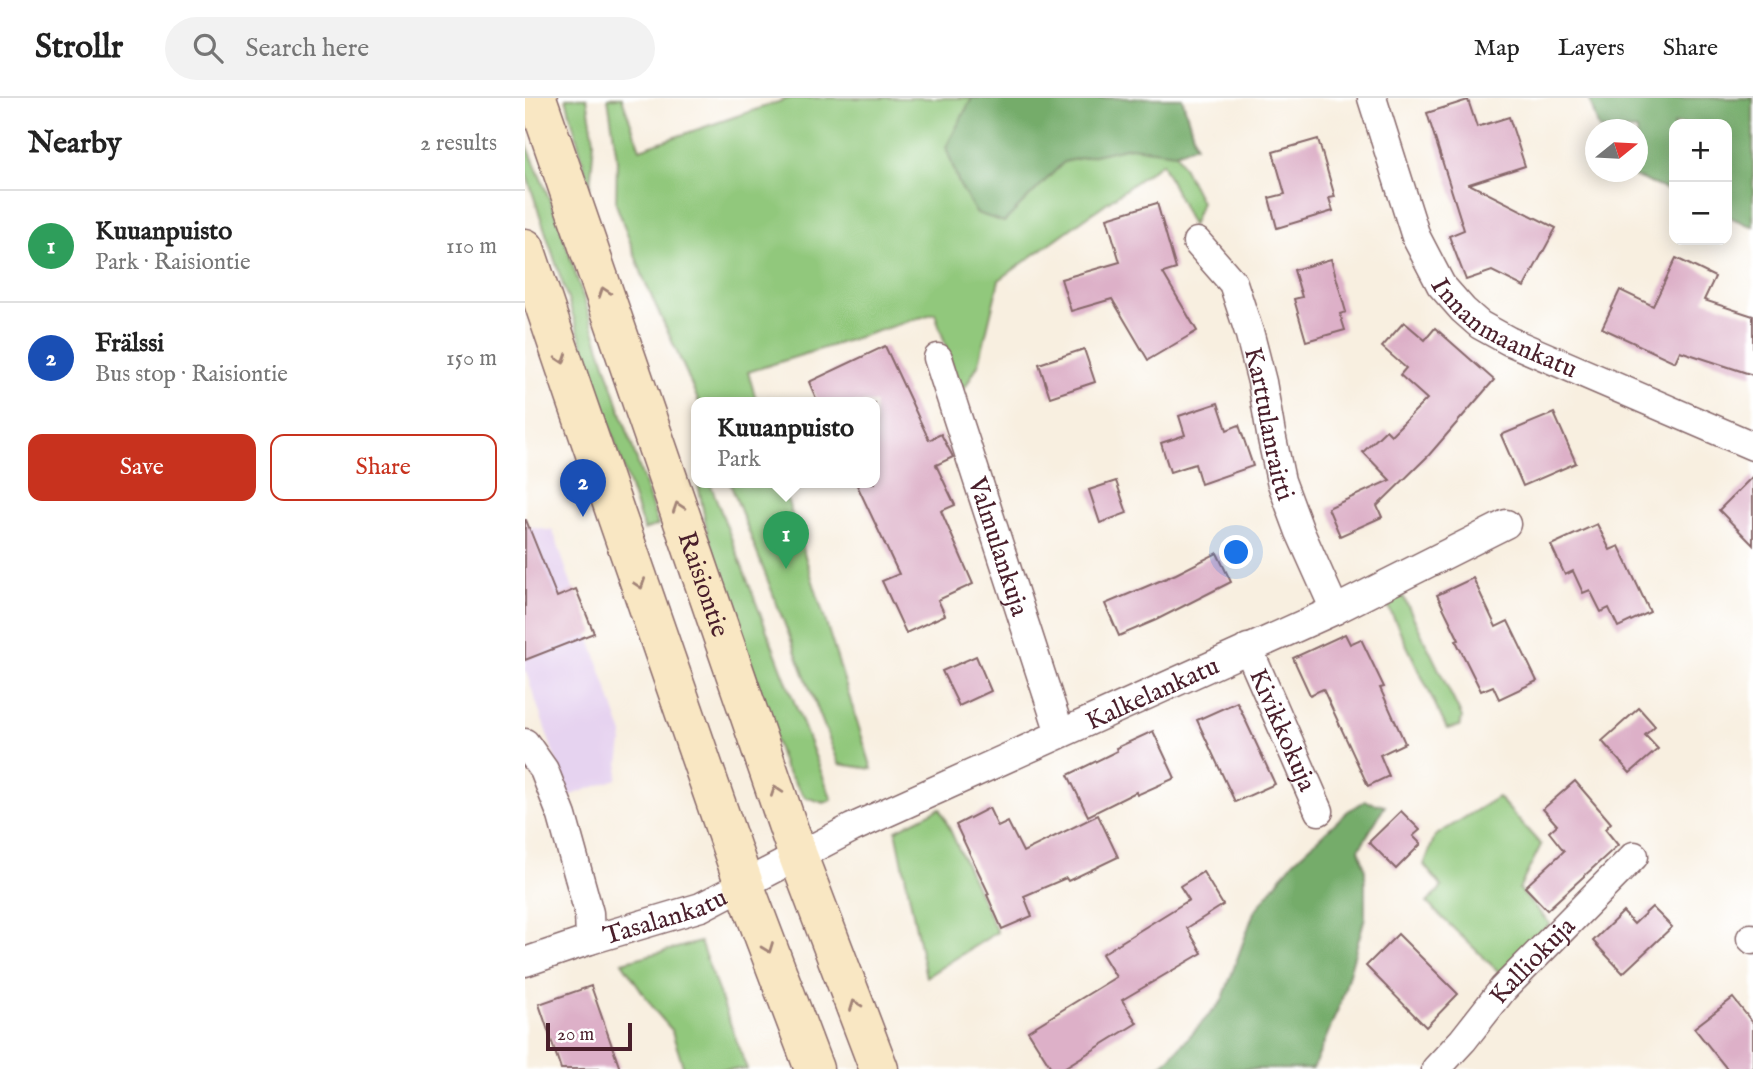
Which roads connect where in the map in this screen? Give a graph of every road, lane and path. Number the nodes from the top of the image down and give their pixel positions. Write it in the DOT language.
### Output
graph roads {
  1 [pos="537,98"];
  2 [pos="1372,98"];
  3 [pos="1197,242"];
  4 [pos="525,248"];
  5 [pos="938,358"];
  6 [pos="1753,446"];
  7 [pos="1506,524"];
  8 [pos="1335,610"];
  9 [pos="1248,648"];
  10 [pos="1059,733"];
  11 [pos="525,743"];
  12 [pos="1319,811"];
  13 [pos="798,856"];
  14 [pos="1634,856"];
  15 [pos="744,884"];
  16 [pos="590,940"];
  17 [pos="525,962"];
  18 [pos="814,1069"];
  19 [pos="879,1069"];
  20 [pos="1436,1069"];
  13 -- 1 [label="main road, Raisiontie, one-way"];
  2 -- 6 [label="street, Innanmaankatu"];
  3 -- 8 [label="street, Karttulanraitti"];
  4 -- 15 [label="main road, one-way"];
  5 -- 10 [label="street, Valmulankuja"];
  7 -- 8 [label="street, Kalkelankatu"];
  8 -- 9 [label="street, Kalkelankatu"];
  9 -- 10 [label="street, Kalkelankatu"];
  9 -- 12 [label="street, Kivikkokuja"];
  10 -- 13 [label="street, Kalkelankatu"];
  11 -- 16 [label="street"];
  13 -- 15 [label="street, Tasalankatu"];
  19 -- 13 [label="main road, Raisiontie, one-way"];
  14 -- 20 [label="street, Kalliokuja"];
  15 -- 16 [label="street, Tasalankatu"];
  15 -- 18 [label="main road, one-way"];
  16 -- 17 [label="street, Tasalankatu"];
}
